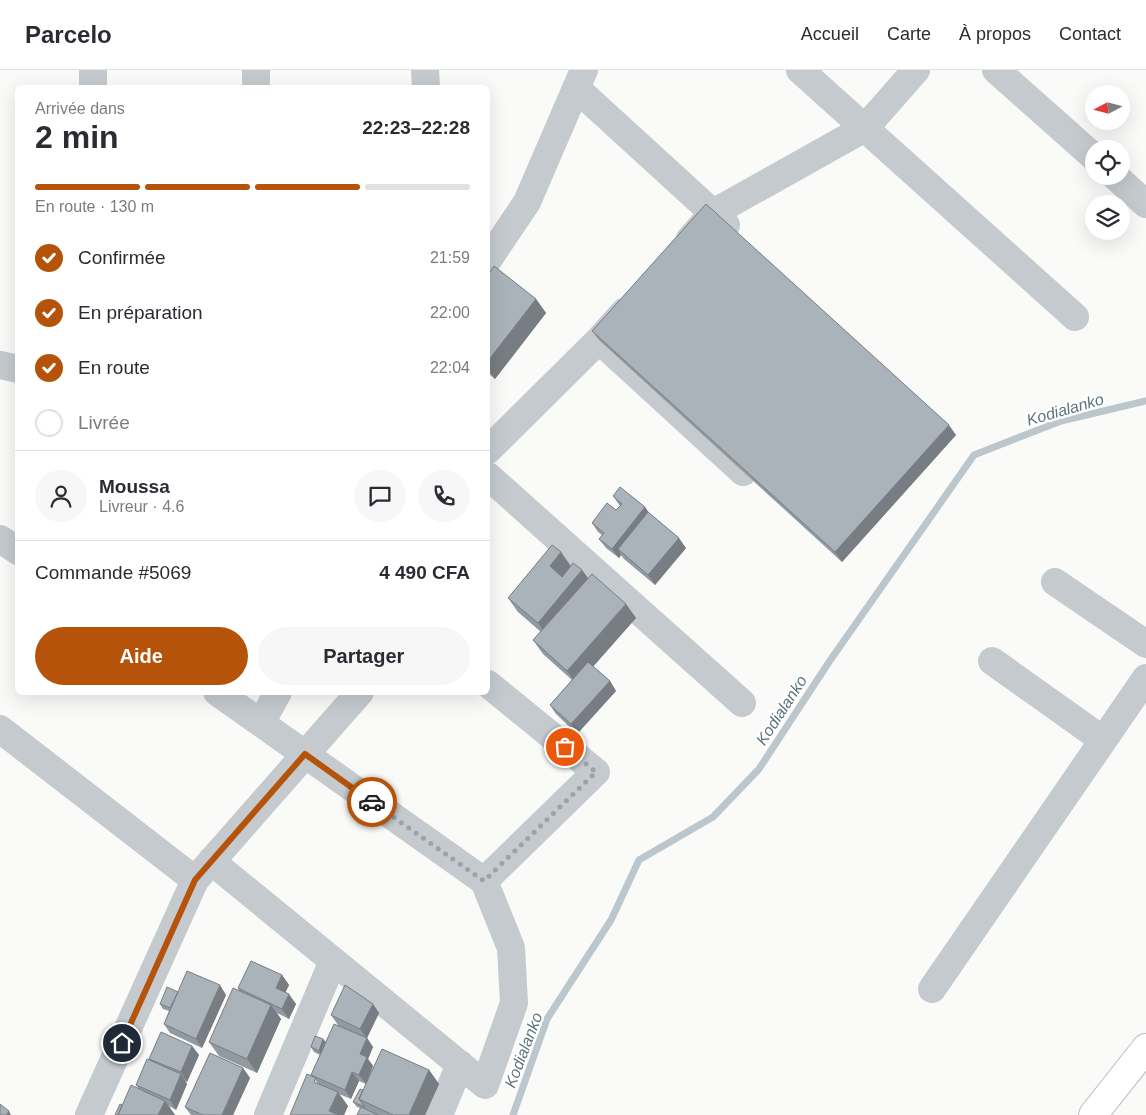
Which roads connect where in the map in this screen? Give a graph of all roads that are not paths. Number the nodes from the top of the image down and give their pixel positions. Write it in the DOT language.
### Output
graph roads {
  1 [pos="93,70"];
  2 [pos="256,70"];
  3 [pos="425,70"];
  4 [pos="800,70"];
  5 [pos="916,70"];
  6 [pos="996,70"];
  7 [pos="580,79"];
  8 [pos="93,85"];
  9 [pos="256,85"];
  10 [pos="426,85"];
  11 [pos="865,128"];
  12 [pos="1085,149"];
  13 [pos="1125,185"];
  14 [pos="1146,204"];
  15 [pos="713,213"];
  16 [pos="742,240"];
  17 [pos="675,256"];
  18 [pos="490,257"];
  19 [pos="643,291"];
  20 [pos="1075,317"];
  21 [pos="599,340"];
  22 [pos="0,365"];
  23 [pos="15,368"];
  24 [pos="490,448"];
  25 [pos="490,478"];
  26 [pos="761,488"];
  27 [pos="0,539"];
  28 [pos="15,549"];
  29 [pos="1055,582"];
  30 [pos="1146,644"];
  31 [pos="992,661"];
  32 [pos="1146,678"];
  33 [pos="490,686"];
  34 [pos="221,695"];
  35 [pos="276,695"];
  36 [pos="357,695"];
  37 [pos="742,703"];
  38 [pos="261,723"];
  39 [pos="0,729"];
  40 [pos="1103,740"];
  41 [pos="305,754"];
  42 [pos="203,870"];
  43 [pos="484,881"];
  44 [pos="333,961"];
  45 [pos="932,989"];
  46 [pos="1146,1048"];
  47 [pos="460,1064"];
  48 [pos="90,1115"];
  49 [pos="268,1115"];
  50 [pos="440,1115"];
  51 [pos="1093,1115"];
  1 -- 8 [label="street"];
  2 -- 9 [label="street"];
  3 -- 10 [label="street"];
  4 -- 11 [label="street"];
  5 -- 11 [label="street"];
  6 -- 12 [label="street"];
  7 -- 15 [label="street"];
  7 -- 18 [label="street"];
  11 -- 15 [label="street"];
  11 -- 20 [label="street"];
  13 -- 14 [label="street"];
  15 -- 16 [label="street"];
  15 -- 17 [label="street"];
  19 -- 21 [label="street"];
  21 -- 24 [label="street"];
  21 -- 26 [label="street"];
  22 -- 23 [label="street"];
  25 -- 37 [label="street"];
  27 -- 28 [label="street"];
  29 -- 30 [label="street"];
  31 -- 40 [label="street"];
  32 -- 40 [label="street"];
  33 -- 43 [label="street"];
  34 -- 38 [label="street"];
  35 -- 38 [label="street"];
  36 -- 41 [label="street"];
  38 -- 41 [label="street"];
  39 -- 42 [label="street"];
  40 -- 45 [label="street"];
  41 -- 42 [label="street"];
  41 -- 43 [label="street"];
  42 -- 44 [label="street"];
  42 -- 48 [label="street"];
  43 -- 47 [label="street"];
  44 -- 47 [label="street"];
  44 -- 49 [label="street"];
  46 -- 51 [label="main road"];
  47 -- 50 [label="street"];
}
